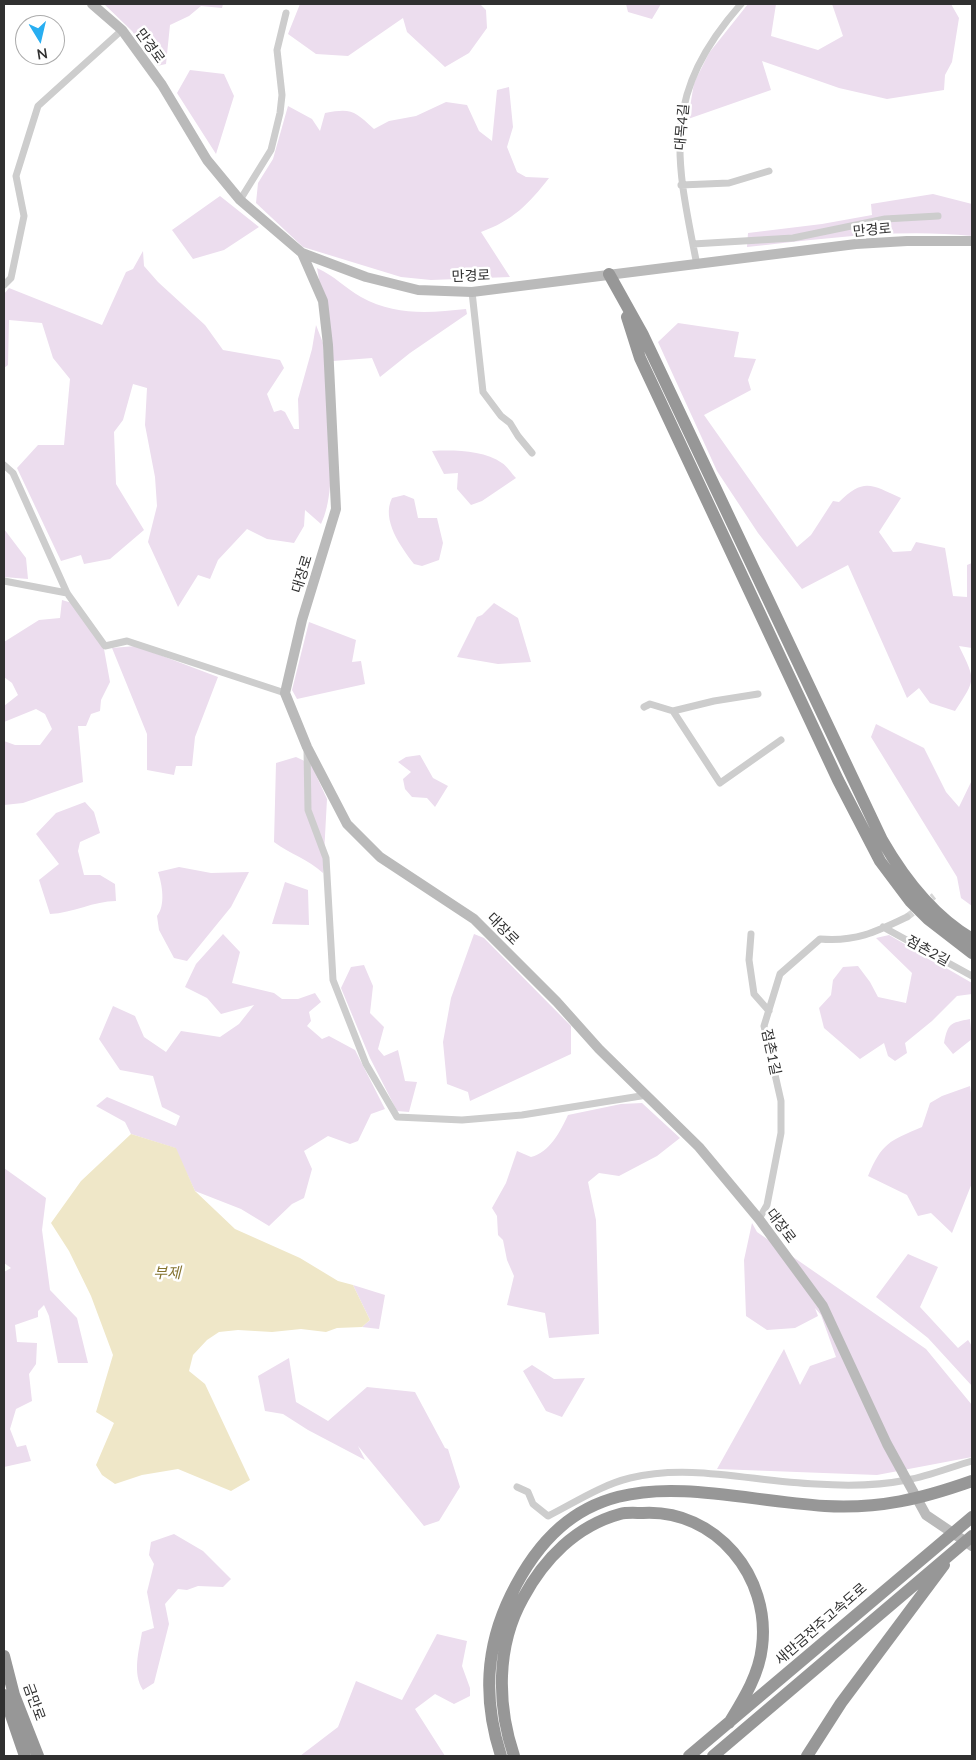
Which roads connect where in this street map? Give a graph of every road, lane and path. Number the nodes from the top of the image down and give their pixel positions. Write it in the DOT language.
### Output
graph roads {
  1 [pos="92,4"];
  2 [pos="741,4"];
  3 [pos="286,13"];
  4 [pos="122,30"];
  5 [pos="769,171"];
  6 [pos="681,185"];
  7 [pos="240,200"];
  8 [pos="938,216"];
  9 [pos="972,241"];
  10 [pos="693,244"];
  11 [pos="302,253"];
  12 [pos="697,265"];
  13 [pos="609,274"];
  14 [pos="4,285"];
  15 [pos="472,292"];
  16 [pos="620,295"];
  17 [pos="532,454"];
  18 [pos="4,465"];
  19 [pos="4,581"];
  20 [pos="67,593"];
  21 [pos="285,693"];
  22 [pos="758,694"];
  23 [pos="644,707"];
  24 [pos="673,711"];
  25 [pos="781,740"];
  26 [pos="307,747"];
  27 [pos="922,897"];
  28 [pos="906,917"];
  29 [pos="883,927"];
  30 [pos="972,932"];
  31 [pos="946,933"];
  32 [pos="751,934"];
  33 [pos="972,939"];
  34 [pos="972,947"];
  35 [pos="972,953"];
  36 [pos="972,976"];
  37 [pos="770,1011"];
  38 [pos="647,1095"];
  39 [pos="759,1219"];
  40 [pos="972,1461"];
  41 [pos="907,1480"];
  42 [pos="972,1481"];
  43 [pos="518,1487"];
  44 [pos="968,1520"];
  45 [pos="972,1536"];
  46 [pos="972,1546"];
  47 [pos="958,1547"];
  48 [pos="4,1656"];
  49 [pos="4,1695"];
  50 [pos="729,1723"];
  51 [pos="25,1756"];
  52 [pos="38,1756"];
  53 [pos="500,1756"];
  54 [pos="514,1756"];
  55 [pos="689,1756"];
  56 [pos="713,1756"];
  57 [pos="807,1756"];
  1 -- 4 [label="street, 만경로"];
  2 -- 6 [label="street, 대목4길"];
  3 -- 7 [label="street"];
  4 -- 7 [label="street, 만경로"];
  4 -- 14 [label="street"];
  5 -- 6 [label="street"];
  6 -- 10 [label="street, 대목4길"];
  7 -- 11 [label="street, 만경로"];
  8 -- 10 [label="street"];
  9 -- 12 [label="street, 만경로"];
  10 -- 12 [label="street, 대목4길"];
  11 -- 15 [label="street, 만경로"];
  11 -- 21 [label="street, 대장로"];
  12 -- 13 [label="street, 만경로"];
  13 -- 15 [label="street, 만경로"];
  13 -- 16 [label="highway"];
  15 -- 17 [label="street"];
  16 -- 27 [label="highway"];
  16 -- 31 [label="highway"];
  18 -- 20 [label="street"];
  19 -- 20 [label="street"];
  20 -- 21 [label="street"];
  21 -- 26 [label="street, 대장로"];
  22 -- 24 [label="street"];
  23 -- 24 [label="street"];
  24 -- 25 [label="street"];
  26 -- 38 [label="street, 대장로"];
  26 -- 38 [label="street"];
  27 -- 30 [label="highway"];
  27 -- 33 [label="highway"];
  28 -- 29 [label="street, 점촌1길"];
  29 -- 36 [label="street, 점촌2길"];
  29 -- 37 [label="street, 점촌1길"];
  31 -- 34 [label="highway"];
  31 -- 35 [label="highway"];
  32 -- 37 [label="street"];
  37 -- 39 [label="street, 점촌1길"];
  38 -- 39 [label="street, 대장로"];
  39 -- 41 [label="street, 대장로"];
  40 -- 41 [label="street"];
  41 -- 43 [label="street"];
  41 -- 46 [label="street, 대장로"];
  42 -- 53 [label="highway"];
  44 -- 50 [label="highway, 새만금전주고속도로"];
  45 -- 47 [label="highway"];
  47 -- 56 [label="highway"];
  47 -- 57 [label="highway"];
  48 -- 52 [label="highway, 금만로"];
  49 -- 51 [label="highway, 금만로"];
  50 -- 54 [label="highway"];
  50 -- 55 [label="highway, 새만금전주고속도로"];
}
